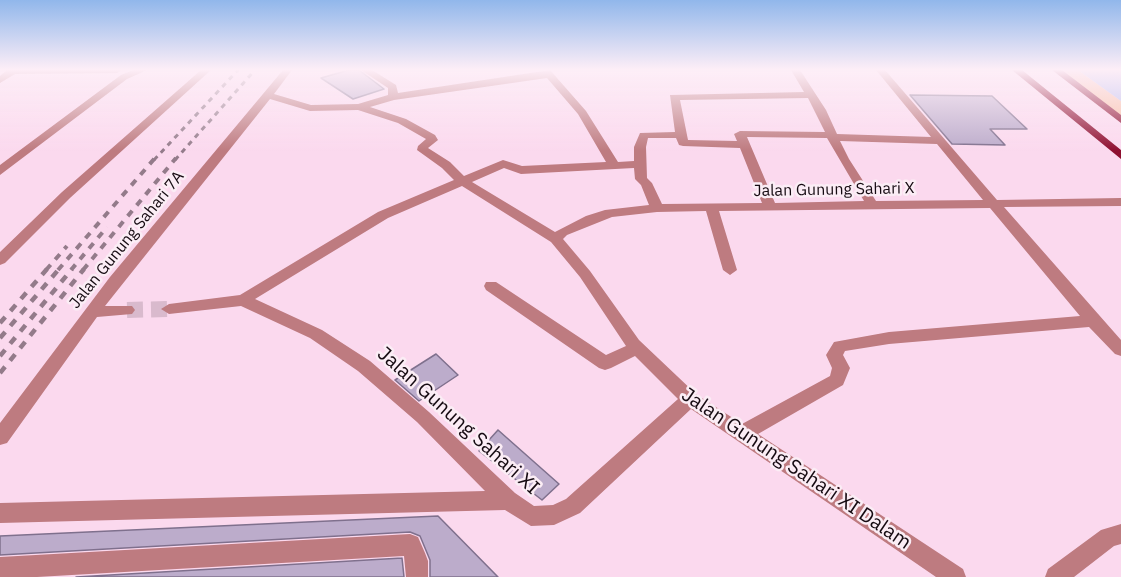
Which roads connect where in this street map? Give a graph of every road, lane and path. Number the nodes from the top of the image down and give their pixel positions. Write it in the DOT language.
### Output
graph roads {
  1 [pos="90,97"];
  2 [pos="177,97"];
  3 [pos="266,97"];
  4 [pos="274,97"];
  5 [pos="390,97"];
  6 [pos="568,97"];
  7 [pos="679,97"];
  8 [pos="811,97"];
  9 [pos="903,97"];
  10 [pos="1049,97"];
  11 [pos="1091,97"];
  12 [pos="359,107"];
  13 [pos="1121,120"];
  14 [pos="681,135"];
  15 [pos="831,136"];
  16 [pos="940,141"];
  17 [pos="744,145"];
  18 [pos="1121,156"];
  19 [pos="639,164"];
  20 [pos="614,165"];
  21 [pos="0,171"];
  22 [pos="462,181"];
  23 [pos="1121,202"];
  24 [pos="995,203"];
  25 [pos="873,206"];
  26 [pos="711,207"];
  27 [pos="770,207"];
  28 [pos="657,208"];
  29 [pos="556,239"];
  30 [pos="0,260"];
  31 [pos="730,270"];
  32 [pos="491,286"];
  33 [pos="243,300"];
  34 [pos="170,309"];
  35 [pos="128,310"];
  36 [pos="92,312"];
  37 [pos="1093,321"];
  38 [pos="637,348"];
  39 [pos="1121,350"];
  40 [pos="690,399"];
  41 [pos="743,433"];
  42 [pos="0,436"];
  43 [pos="508,500"];
  44 [pos="0,513"];
  45 [pos="1121,534"];
  46 [pos="0,568"];
  47 [pos="417,577"];
  48 [pos="955,577"];
  49 [pos="1056,577"];
  1 -- 21 [label="street"];
  2 -- 30 [label="street"];
  3 -- 36 [label="street, Jalan Gunung Sahari 7A"];
  4 -- 12 [label="street"];
  5 -- 12 [label="street"];
  6 -- 20 [label="street"];
  7 -- 14 [label="street"];
  8 -- 15 [label="street"];
  9 -- 16 [label="street"];
  10 -- 18 [label="main road"];
  11 -- 13 [label="main road"];
  12 -- 22 [label="street, Jalan Gunung Sahari XI Dalam"];
  14 -- 17 [label="street"];
  14 -- 19 [label="street"];
  15 -- 16 [label="street"];
  15 -- 17 [label="street"];
  15 -- 25 [label="street"];
  16 -- 24 [label="street"];
  17 -- 27 [label="street"];
  19 -- 20 [label="street"];
  19 -- 28 [label="street"];
  20 -- 22 [label="street"];
  22 -- 29 [label="street, Jalan Gunung Sahari XI Dalam"];
  22 -- 33 [label="street"];
  23 -- 24 [label="street, Jalan Gunung Sahari X"];
  24 -- 25 [label="street, Jalan Gunung Sahari X"];
  24 -- 37 [label="street"];
  25 -- 27 [label="street, Jalan Gunung Sahari X"];
  26 -- 27 [label="street, Jalan Gunung Sahari X"];
  26 -- 28 [label="street, Jalan Gunung Sahari X"];
  26 -- 31 [label="street"];
  28 -- 29 [label="street, Jalan Gunung Sahari X"];
  29 -- 38 [label="street, Jalan Gunung Sahari XI Dalam"];
  32 -- 38 [label="street"];
  33 -- 34 [label="street"];
  33 -- 43 [label="street, Jalan Gunung Sahari XI"];
  35 -- 36 [label="street"];
  36 -- 42 [label="street, Jalan Gunung Sahari 7A"];
  37 -- 39 [label="street"];
  37 -- 41 [label="street"];
  38 -- 40 [label="street, Jalan Gunung Sahari XI Dalam"];
  40 -- 41 [label="street, Jalan Gunung Sahari XI Dalam"];
  40 -- 43 [label="street, Jalan Gunung Sahari XI"];
  41 -- 48 [label="street, Jalan Gunung Sahari XI Dalam"];
  43 -- 44 [label="street"];
  45 -- 49 [label="street"];
  46 -- 47 [label="street"];
}
